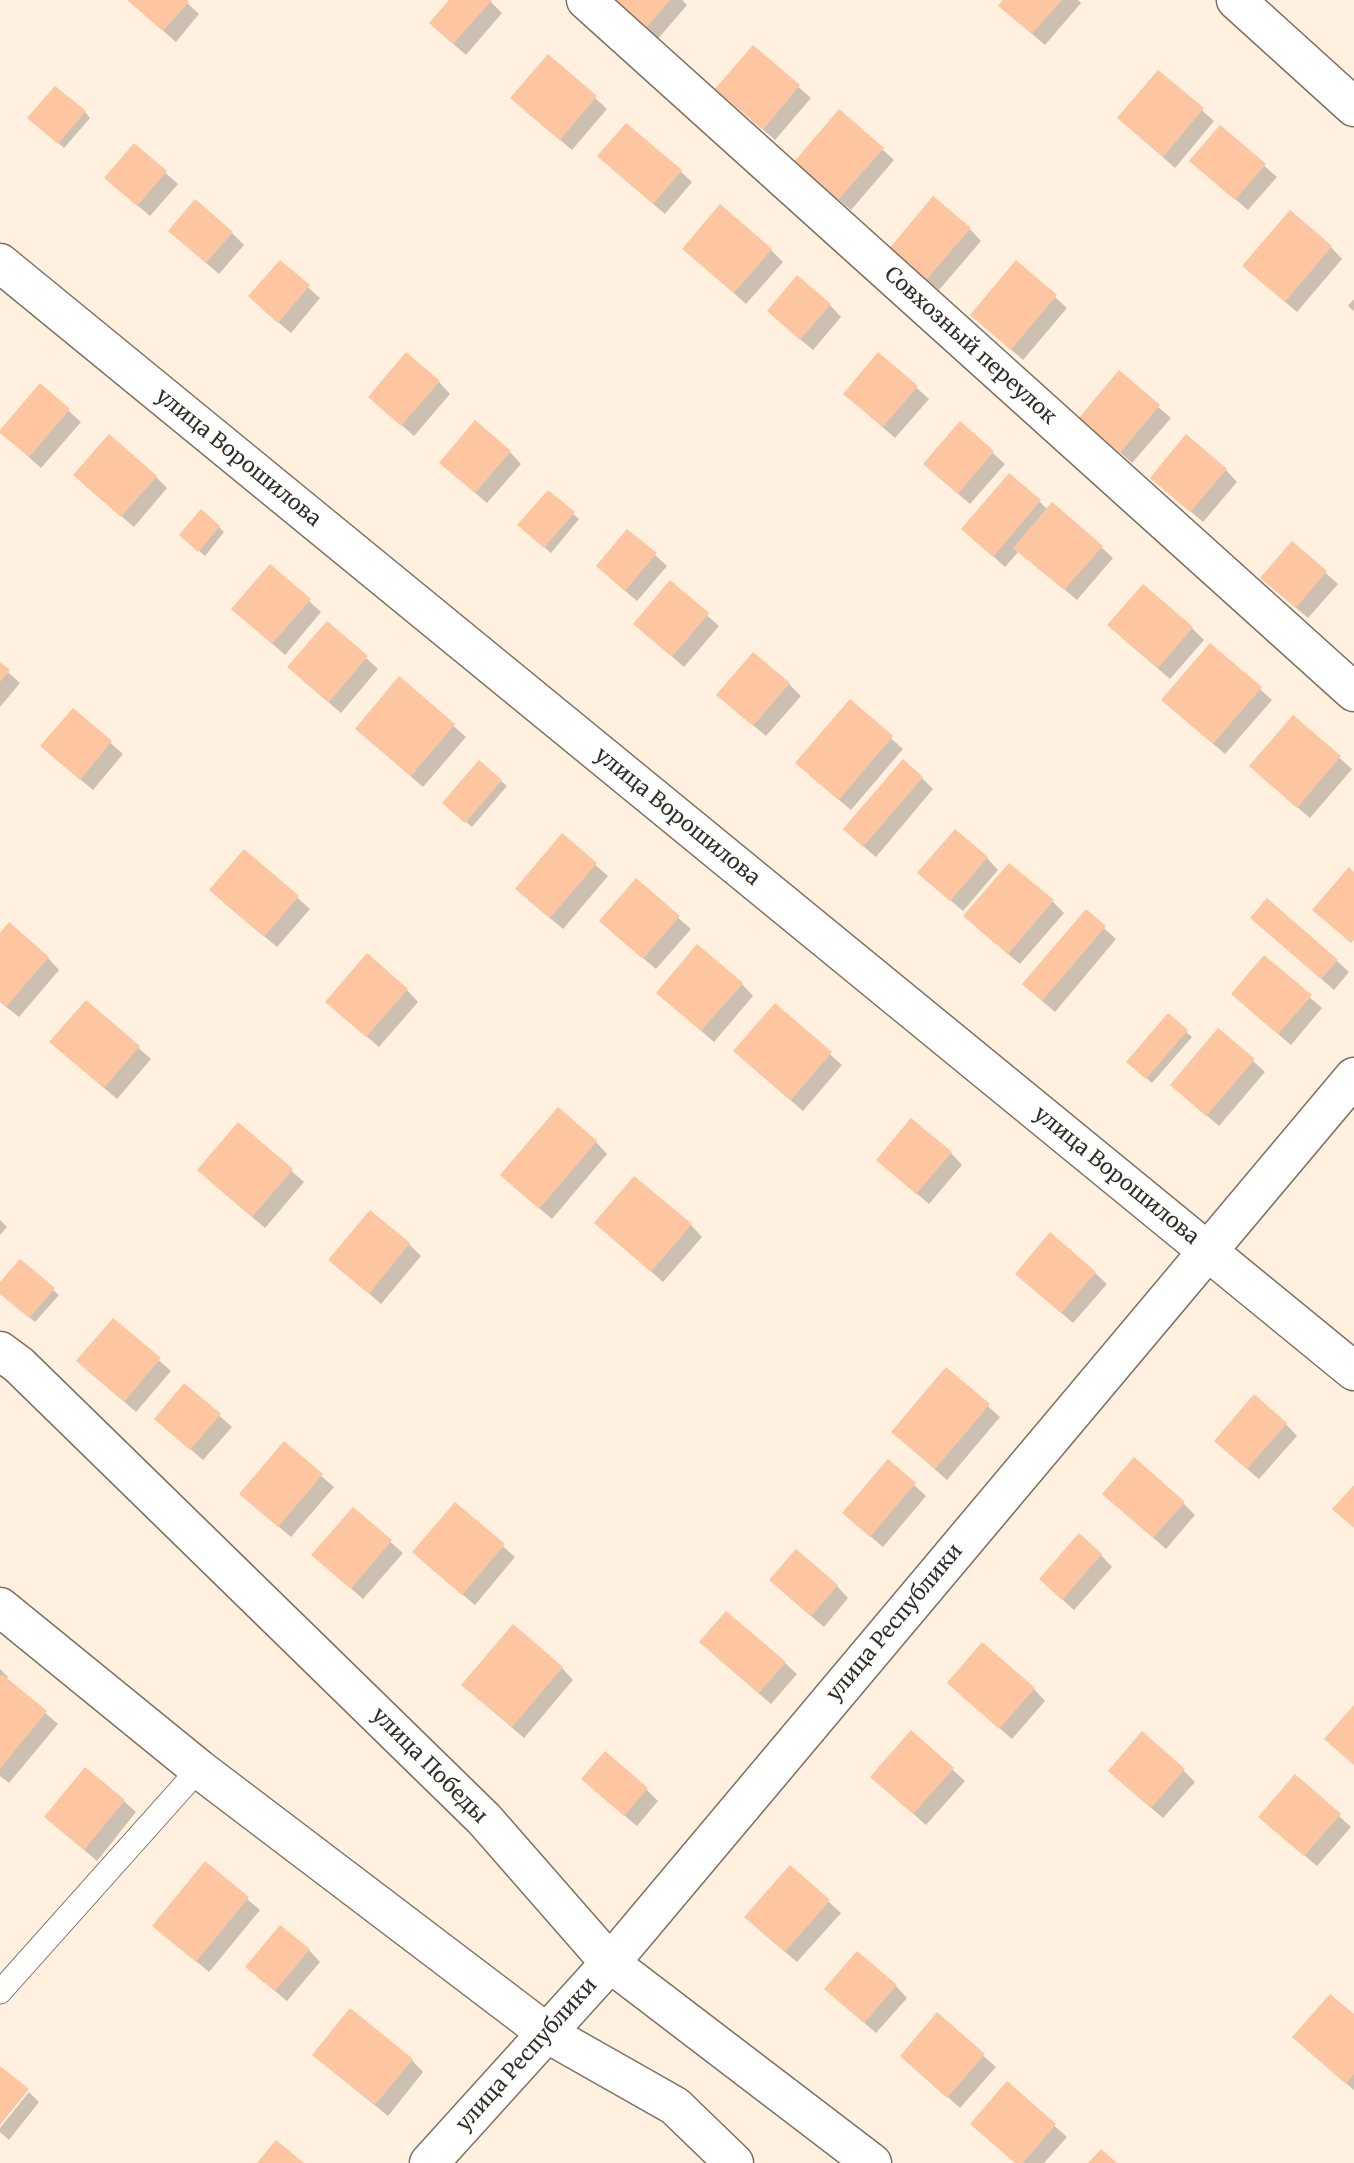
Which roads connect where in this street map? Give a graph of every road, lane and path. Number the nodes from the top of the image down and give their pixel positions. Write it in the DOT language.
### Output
graph roads {
  1 [pos="586,0"];
  2 [pos="1236,0"];
  3 [pos="1354,107"];
  4 [pos="0,263"];
  5 [pos="1354,692"];
  6 [pos="1354,1077"];
  7 [pos="1208,1251"];
  8 [pos="0,1351"];
  9 [pos="1354,1371"];
  10 [pos="0,1607"];
  11 [pos="200,1769"];
  12 [pos="610,1963"];
  13 [pos="0,1992"];
  14 [pos="548,2034"];
  15 [pos="429,2163"];
  16 [pos="734,2163"];
  17 [pos="872,2163"];
  1 -- 5 [label="street, Совхозный переулок"];
  2 -- 3 [label="street"];
  4 -- 7 [label="street, улица Ворошилова"];
  6 -- 7 [label="street, улица Республики"];
  7 -- 9 [label="street, улица Ворошилова"];
  7 -- 12 [label="street, улица Республики"];
  8 -- 12 [label="street, улица Победы"];
  10 -- 11 [label="street"];
  11 -- 13 [label="lane"];
  11 -- 14 [label="street"];
  12 -- 14 [label="street, улица Республики"];
  12 -- 17 [label="street, улица Победы"];
  14 -- 15 [label="street, улица Республики"];
  14 -- 16 [label="street"];
}
